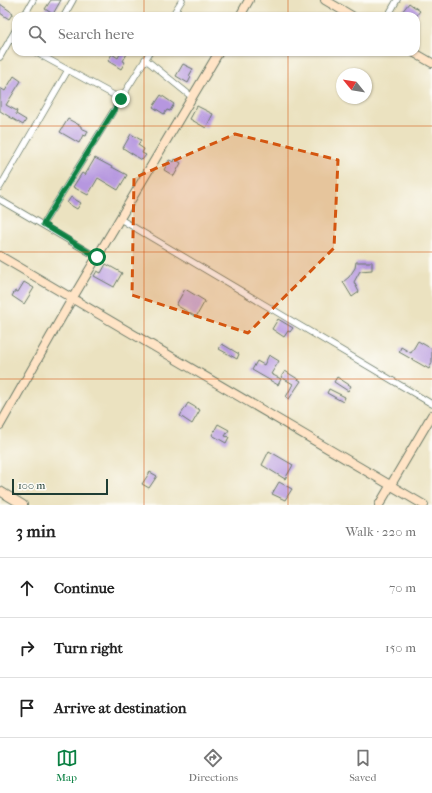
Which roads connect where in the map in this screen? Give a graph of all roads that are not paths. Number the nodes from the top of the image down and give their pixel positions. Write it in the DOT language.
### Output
graph roads {
  1 [pos="33,0"];
  2 [pos="73,0"];
  3 [pos="182,0"];
  4 [pos="249,0"];
  5 [pos="325,0"];
  6 [pos="397,0"];
  7 [pos="26,12"];
  8 [pos="66,12"];
  9 [pos="174,12"];
  10 [pos="242,12"];
  11 [pos="345,12"];
  12 [pos="390,12"];
  13 [pos="12,41"];
  14 [pos="45,56"];
  15 [pos="147,56"];
  16 [pos="217,56"];
  17 [pos="420,56"];
  18 [pos="0,57"];
  19 [pos="145,59"];
  20 [pos="432,63"];
  21 [pos="68,70"];
  22 [pos="192,97"];
  23 [pos="121,99"];
  24 [pos="0,187"];
  25 [pos="0,200"];
  26 [pos="120,219"];
  27 [pos="43,224"];
  28 [pos="0,256"];
  29 [pos="97,257"];
  30 [pos="72,299"];
  31 [pos="432,404"];
  32 [pos="432,415"];
  33 [pos="0,425"];
  34 [pos="391,485"];
  35 [pos="0,491"];
  36 [pos="24,505"];
  37 [pos="379,505"];
  38 [pos="424,505"];
  1 -- 7 [label="street"];
  2 -- 8 [label="street"];
  3 -- 9 [label="street"];
  4 -- 10 [label="street"];
  5 -- 11 [label="street"];
  6 -- 12 [label="street"];
  13 -- 18 [label="street"];
  14 -- 21 [label="street"];
  15 -- 19 [label="street"];
  16 -- 22 [label="street"];
  17 -- 20 [label="street"];
  19 -- 22 [label="street"];
  19 -- 23 [label="street"];
  21 -- 23 [label="street"];
  21 -- 24 [label="street"];
  22 -- 26 [label="street"];
  23 -- 27 [label="street"];
  25 -- 27 [label="street"];
  26 -- 29 [label="street"];
  26 -- 31 [label="street"];
  27 -- 29 [label="street"];
  28 -- 30 [label="street"];
  29 -- 30 [label="street"];
  30 -- 33 [label="street"];
  30 -- 34 [label="street"];
  32 -- 34 [label="street"];
  34 -- 37 [label="street"];
  34 -- 38 [label="street"];
  35 -- 36 [label="street"];
}
